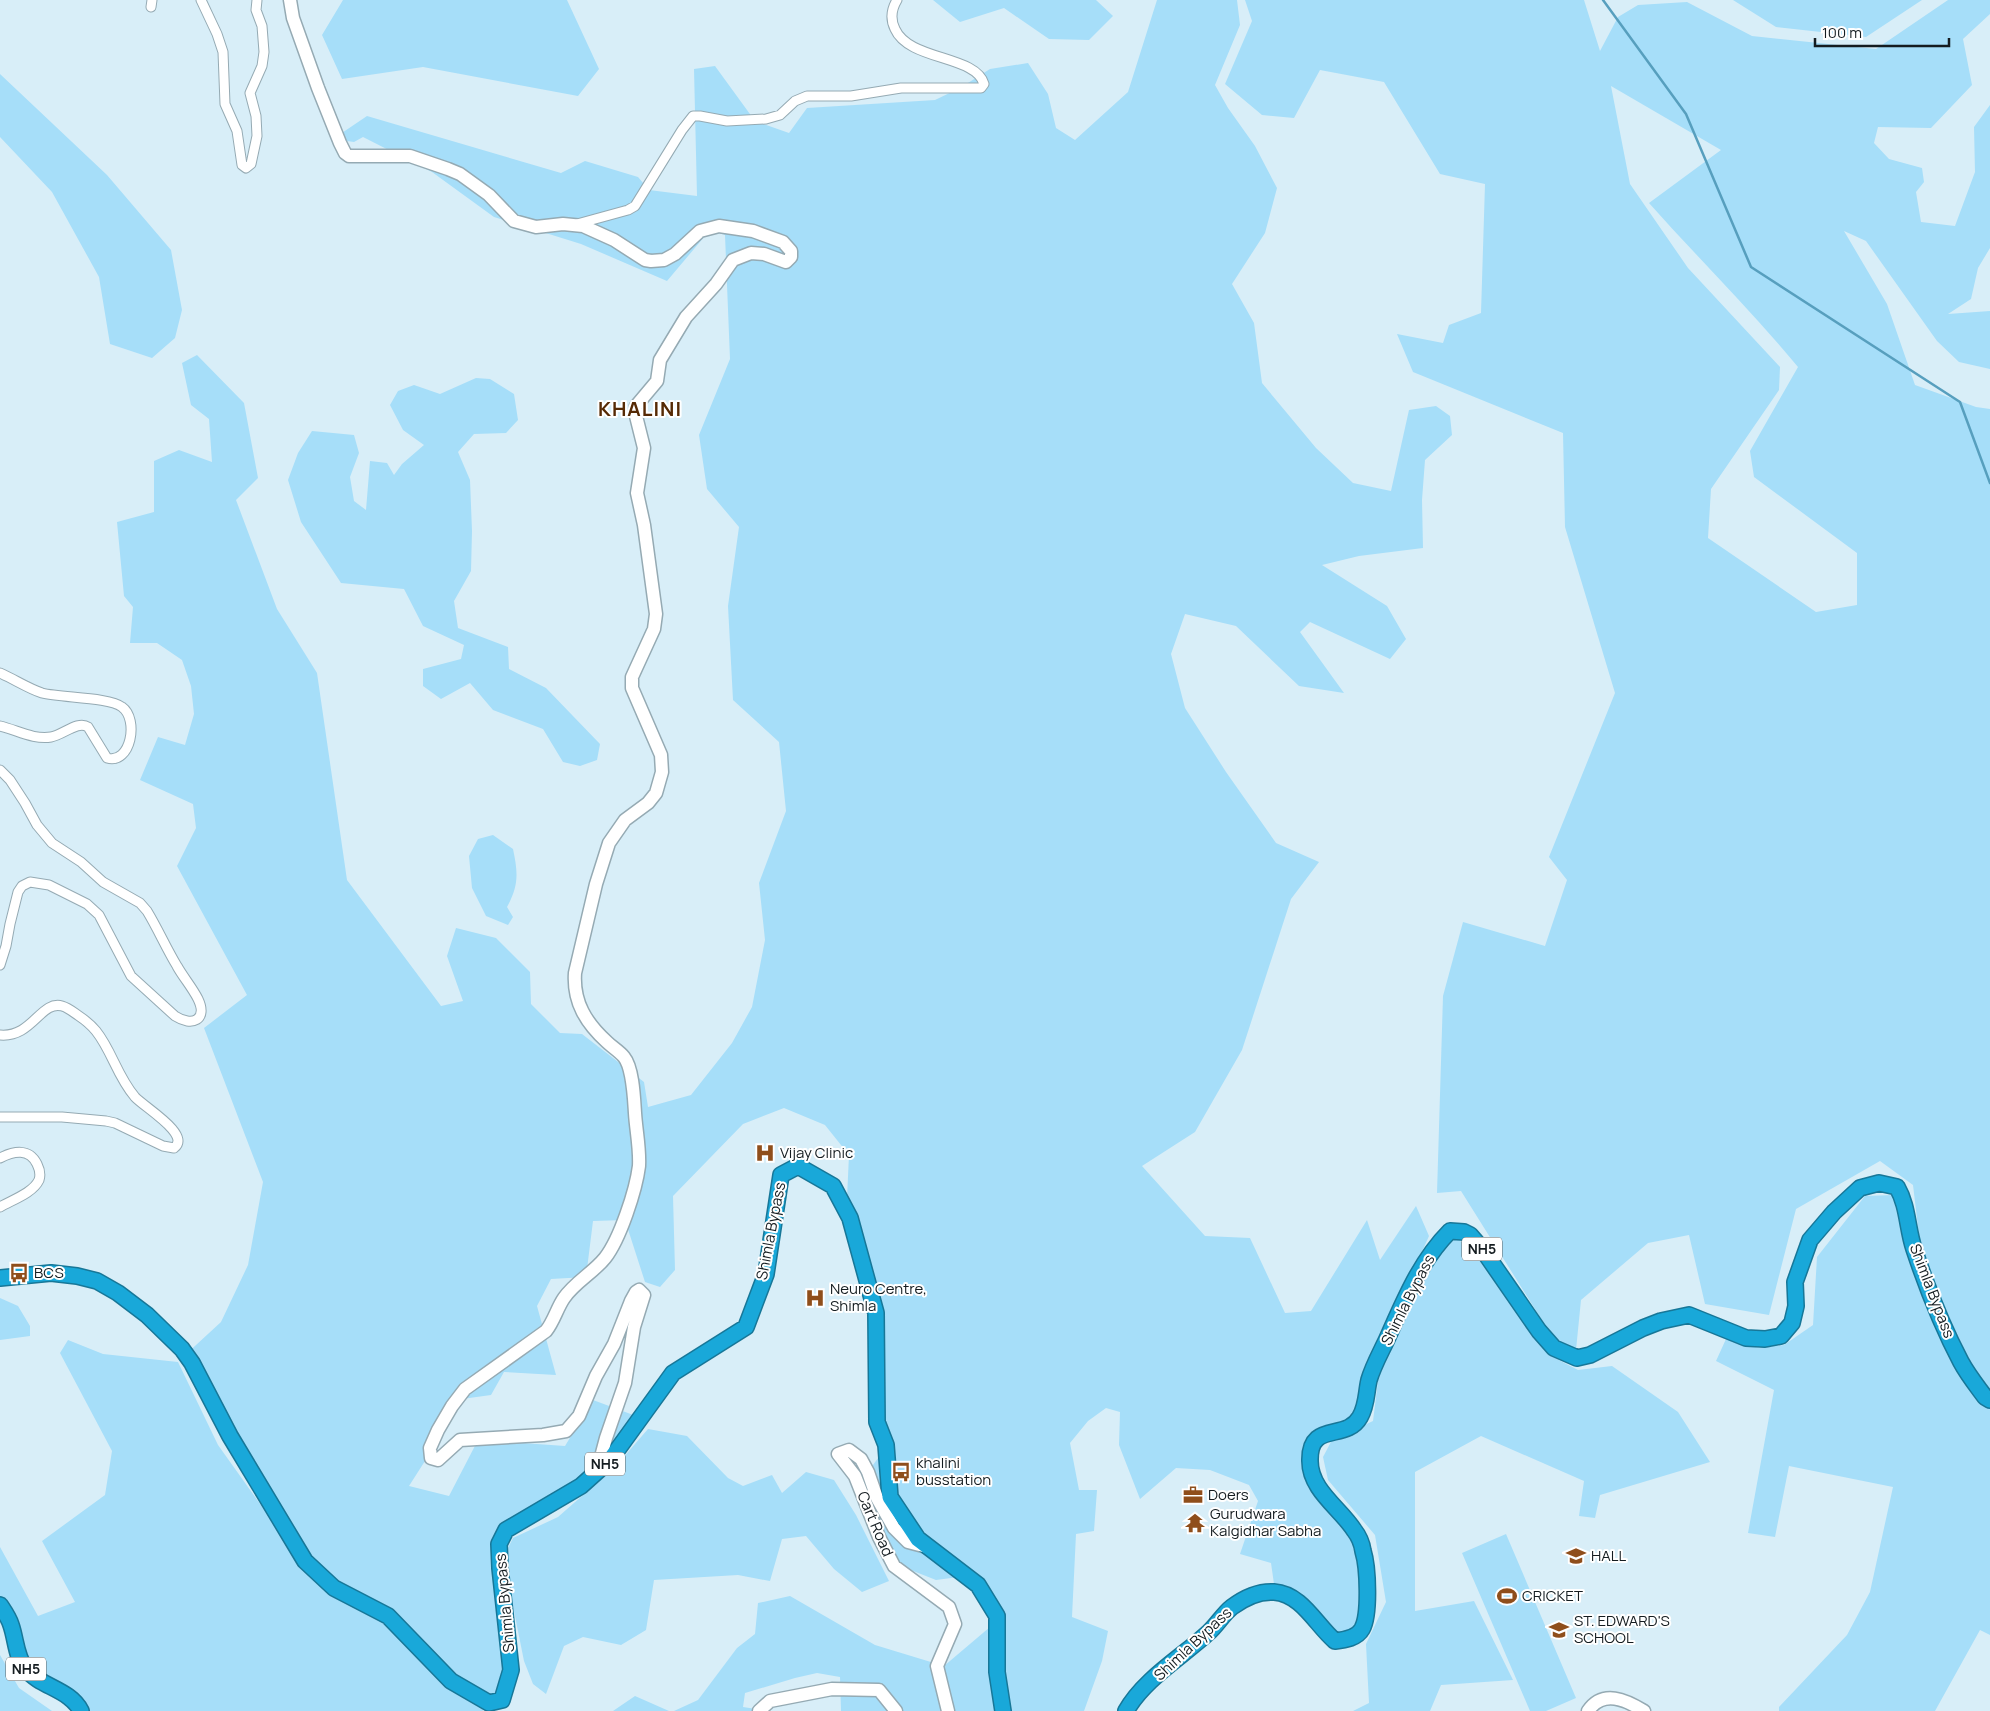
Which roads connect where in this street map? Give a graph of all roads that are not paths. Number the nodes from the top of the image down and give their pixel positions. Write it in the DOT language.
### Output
graph roads {
  1 [pos="201,0"];
  2 [pos="257,0"];
  3 [pos="290,0"];
  4 [pos="897,0"];
  5 [pos="574,225"];
  6 [pos="0,673"];
  7 [pos="0,726"];
  8 [pos="0,770"];
  9 [pos="0,965"];
  10 [pos="0,1035"];
  11 [pos="0,1117"];
  12 [pos="0,1158"];
  13 [pos="0,1207"];
  14 [pos="0,1278"];
  15 [pos="1990,1400"];
  16 [pos="597,1472"];
  17 [pos="928,1547"];
  18 [pos="0,1605"];
  19 [pos="81,1711"];
  20 [pos="759,1711"];
  21 [pos="896,1711"];
  22 [pos="948,1711"];
  23 [pos="1003,1711"];
  24 [pos="1126,1711"];
  25 [pos="1588,1711"];
  26 [pos="1644,1711"];
  1 -- 2 [label="street"];
  3 -- 5 [label="street"];
  4 -- 5 [label="street"];
  5 -- 16 [label="street"];
  6 -- 7 [label="street"];
  8 -- 9 [label="street"];
  10 -- 11 [label="street"];
  12 -- 13 [label="street"];
  14 -- 16 [label="highway, Shimla Bypass / NH5"];
  15 -- 24 [label="highway, Shimla Bypass / NH5"];
  16 -- 17 [label="highway, Shimla Bypass / NH5"];
  17 -- 22 [label="street, Cart Road"];
  17 -- 23 [label="highway, Shimla Bypass / NH5"];
  18 -- 19 [label="highway, NH5"];
  20 -- 21 [label="street"];
  25 -- 26 [label="street"];
}
